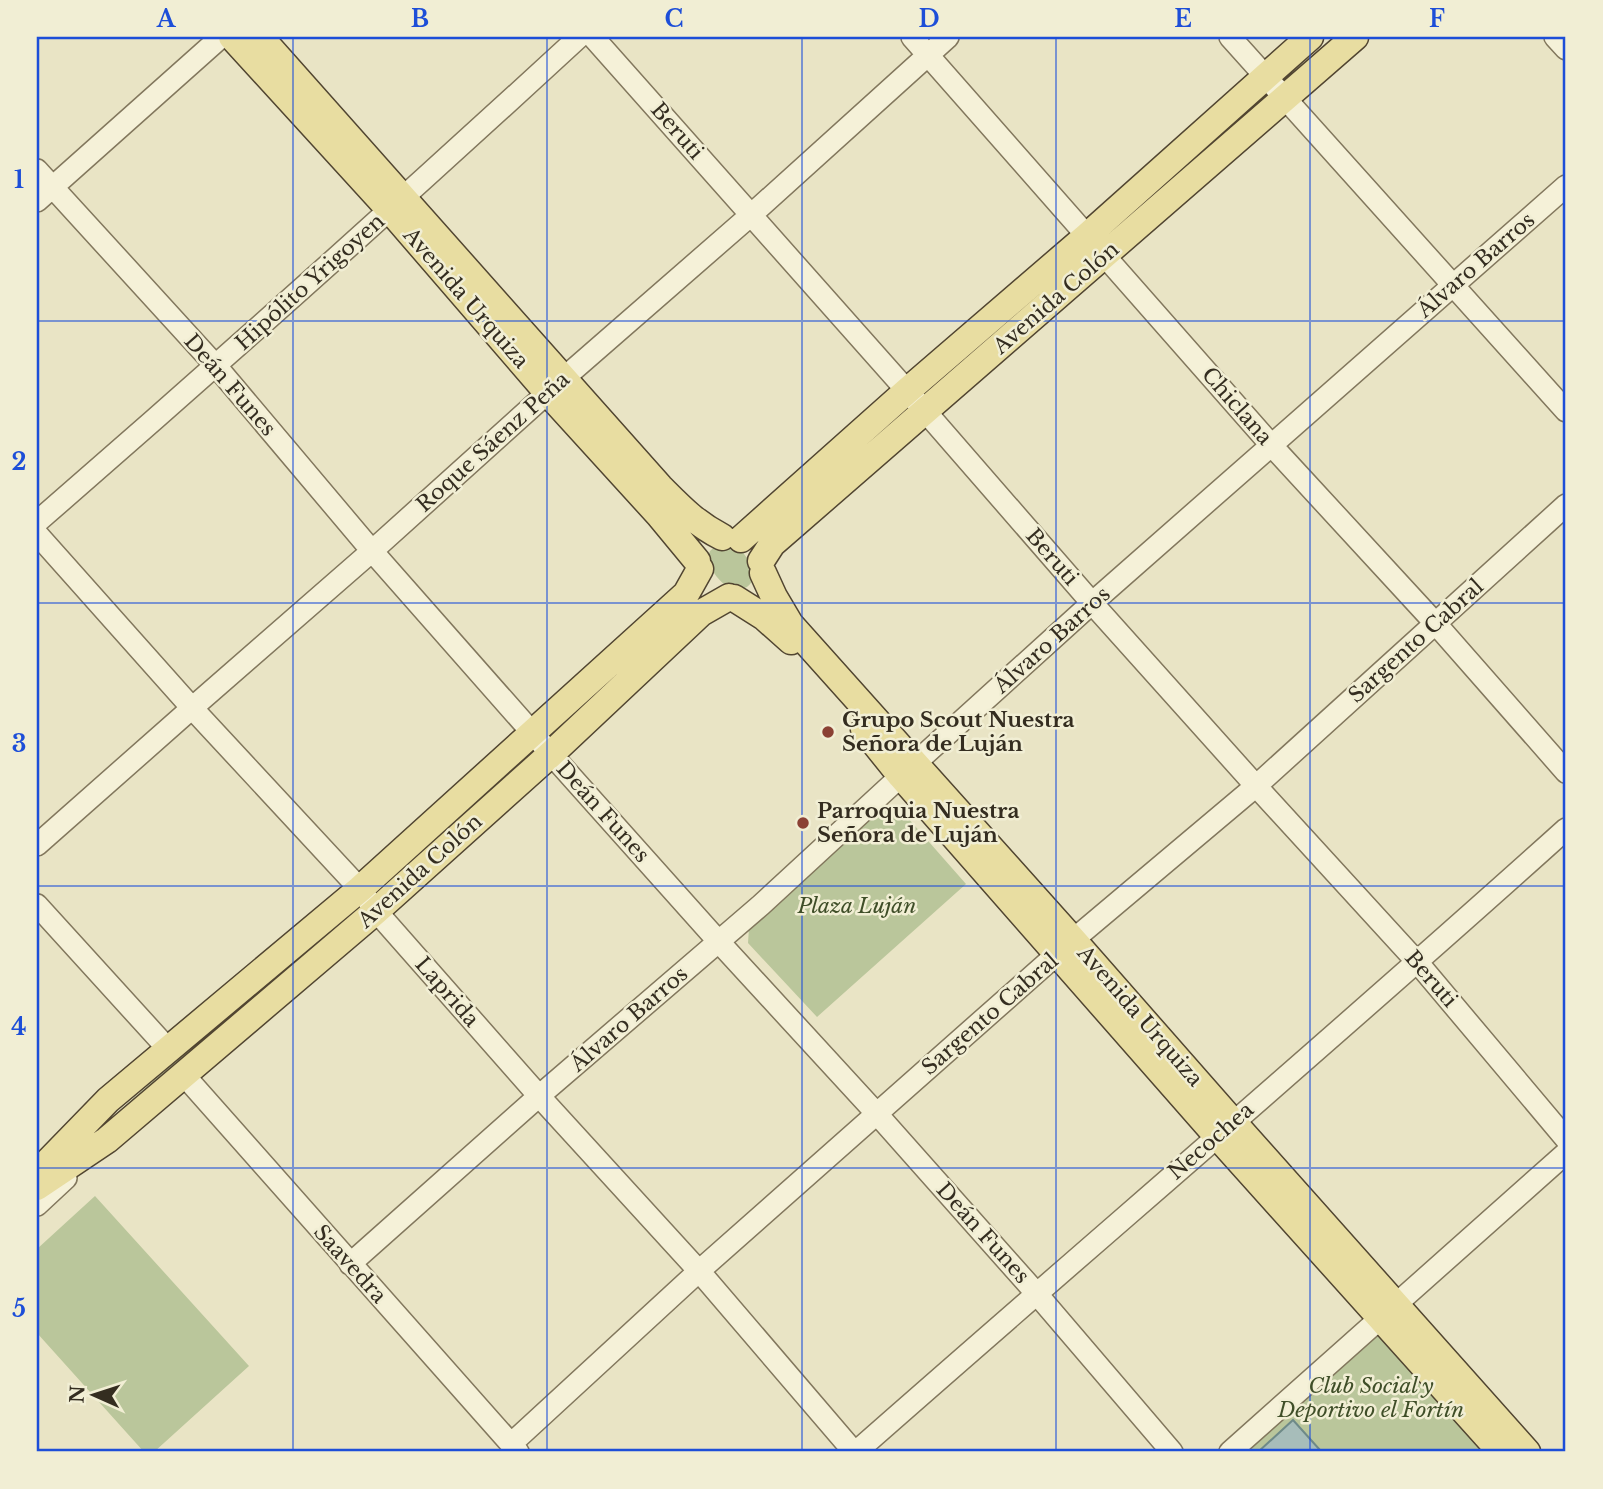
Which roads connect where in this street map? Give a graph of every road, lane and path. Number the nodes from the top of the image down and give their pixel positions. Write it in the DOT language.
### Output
graph roads {
  1 [pos="221,37"];
  2 [pos="232,37"];
  3 [pos="260,37"];
  4 [pos="579,37"];
  5 [pos="593,37"];
  6 [pos="912,37"];
  7 [pos="948,37"];
  8 [pos="1230,37"];
  9 [pos="1310,37"];
  10 [pos="1355,37"];
  11 [pos="1555,37"];
  12 [pos="1566,49"];
  13 [pos="928,54"];
  14 [pos="1265,76"];
  15 [pos="1285,99"];
  16 [pos="37,170"];
  17 [pos="1566,186"];
  18 [pos="44,194"];
  19 [pos="397,204"];
  20 [pos="751,215"];
  21 [pos="1087,236"];
  22 [pos="1105,256"];
  23 [pos="1454,284"];
  24 [pos="216,366"];
  25 [pos="555,385"];
  26 [pos="907,391"];
  27 [pos="925,411"];
  28 [pos="1566,411"];
  29 [pos="1272,446"];
  30 [pos="1566,505"];
  31 [pos="37,522"];
  32 [pos="37,534"];
  33 [pos="732,538"];
  34 [pos="372,551"];
  35 [pos="698,565"];
  36 [pos="762,567"];
  37 [pos="731,598"];
  38 [pos="1092,603"];
  39 [pos="1436,624"];
  40 [pos="192,708"];
  41 [pos="533,732"];
  42 [pos="551,754"];
  43 [pos="908,769"];
  44 [pos="1566,772"];
  45 [pos="1256,786"];
  46 [pos="1566,829"];
  47 [pos="37,845"];
  48 [pos="360,889"];
  49 [pos="37,905"];
  50 [pos="376,911"];
  51 [pos="719,942"];
  52 [pos="1066,947"];
  53 [pos="1418,963"];
  54 [pos="168,1049"];
  55 [pos="183,1074"];
  56 [pos="539,1096"];
  57 [pos="108,1100"];
  58 [pos="877,1114"];
  59 [pos="1225,1129"];
  60 [pos="1566,1139"];
  61 [pos="107,1140"];
  62 [pos="1566,1153"];
  63 [pos="37,1157"];
  64 [pos="37,1173"];
  65 [pos="37,1187"];
  66 [pos="37,1205"];
  67 [pos="350,1264"];
  68 [pos="699,1271"];
  69 [pos="1037,1293"];
  70 [pos="1388,1311"];
  71 [pos="515,1448"];
  72 [pos="855,1452"];
  73 [pos="1172,1452"];
  74 [pos="1230,1452"];
  75 [pos="1501,1452"];
  76 [pos="1527,1452"];
  1 -- 18 [label="street"];
  2 -- 19 [label="main road, Avenida Urquiza"];
  3 -- 19 [label="main road, Avenida Urquiza"];
  4 -- 19 [label="street, Hipólito Yrigoyen"];
  5 -- 20 [label="street, Beruti"];
  6 -- 13 [label="street, Chiclana"];
  7 -- 13 [label="street, Roque Sáenz Peña"];
  8 -- 14 [label="street"];
  9 -- 14 [label="main road, Avenida Colón"];
  10 -- 15 [label="main road, Avenida Colón"];
  11 -- 12 [label="street"];
  13 -- 20 [label="street, Roque Sáenz Peña"];
  13 -- 21 [label="street, Chiclana"];
  14 -- 15 [label="street"];
  14 -- 21 [label="main road, Avenida Colón"];
  15 -- 22 [label="main road, Avenida Colón"];
  15 -- 23 [label="street"];
  16 -- 18 [label="street, Deán Funes"];
  17 -- 23 [label="street, Álvaro Barros"];
  18 -- 24 [label="street, Deán Funes"];
  19 -- 24 [label="street, Hipólito Yrigoyen"];
  19 -- 25 [label="main road, Avenida Urquiza"];
  20 -- 25 [label="street, Roque Sáenz Peña"];
  20 -- 26 [label="street, Beruti"];
  21 -- 22 [label="street, Chiclana"];
  21 -- 26 [label="main road, Avenida Colón"];
  22 -- 27 [label="main road, Avenida Colón"];
  22 -- 29 [label="street, Chiclana"];
  23 -- 28 [label="street"];
  23 -- 29 [label="street, Álvaro Barros"];
  24 -- 31 [label="street, Hipólito Yrigoyen"];
  24 -- 34 [label="street, Deán Funes"];
  25 -- 33 [label="main road, Avenida Urquiza"];
  25 -- 34 [label="street, Roque Sáenz Peña"];
  25 -- 35 [label="main road, Avenida Urquiza"];
  26 -- 27 [label="street, Beruti"];
  26 -- 33 [label="main road, Avenida Colón"];
  27 -- 36 [label="main road, Avenida Colón"];
  27 -- 38 [label="street, Beruti"];
  29 -- 38 [label="street, Álvaro Barros"];
  29 -- 39 [label="street, Chiclana"];
  30 -- 39 [label="street, Sargento Cabral"];
  32 -- 40 [label="street, Laprida"];
  33 -- 35 [label="main road"];
  33 -- 36 [label="main road"];
  34 -- 40 [label="street, Roque Sáenz Peña"];
  34 -- 41 [label="street, Deán Funes"];
  35 -- 37 [label="main road"];
  35 -- 41 [label="main road, Avenida Colón"];
  36 -- 37 [label="main road"];
  36 -- 43 [label="main road, Avenida Urquiza"];
  37 -- 42 [label="main road, Avenida Colón"];
  37 -- 43 [label="main road, Avenida Urquiza"];
  38 -- 43 [label="street, Álvaro Barros"];
  38 -- 45 [label="street, Beruti"];
  39 -- 44 [label="street, Chiclana"];
  39 -- 45 [label="street, Sargento Cabral"];
  40 -- 47 [label="street, Roque Sáenz Peña"];
  40 -- 48 [label="street, Laprida"];
  41 -- 42 [label="street, Deán Funes"];
  41 -- 48 [label="main road, Avenida Colón"];
  42 -- 50 [label="main road, Avenida Colón"];
  42 -- 51 [label="street, Deán Funes"];
  43 -- 51 [label="street, Álvaro Barros"];
  43 -- 52 [label="main road, Avenida Urquiza"];
  45 -- 52 [label="street, Sargento Cabral"];
  45 -- 53 [label="street, Beruti"];
  46 -- 53 [label="street, Necochea"];
  48 -- 50 [label="street, Laprida"];
  48 -- 54 [label="main road, Avenida Colón"];
  49 -- 54 [label="street"];
  50 -- 55 [label="main road, Avenida Colón"];
  50 -- 56 [label="street, Laprida"];
  51 -- 56 [label="street, Álvaro Barros"];
  51 -- 58 [label="street, Deán Funes"];
  52 -- 58 [label="street, Sargento Cabral"];
  52 -- 59 [label="main road, Avenida Urquiza"];
  53 -- 59 [label="street, Necochea"];
  53 -- 60 [label="street, Beruti"];
  54 -- 57 [label="main road, Avenida Colón"];
  55 -- 61 [label="main road, Avenida Colón"];
  55 -- 67 [label="street, Saavedra"];
  56 -- 67 [label="street, Álvaro Barros"];
  56 -- 68 [label="street, Laprida"];
  57 -- 63 [label="street, Avenida Colón"];
  57 -- 64 [label="main road, Avenida Colón"];
  58 -- 68 [label="street, Sargento Cabral"];
  58 -- 69 [label="street, Deán Funes"];
  59 -- 69 [label="street, Necochea"];
  59 -- 70 [label="main road, Avenida Urquiza"];
  61 -- 65 [label="main road, Avenida Colón"];
  61 -- 66 [label="street, Avenida Colón"];
  62 -- 70 [label="street"];
  67 -- 71 [label="street, Saavedra"];
  68 -- 71 [label="street, Sargento Cabral"];
  68 -- 72 [label="street, Laprida"];
  69 -- 72 [label="street, Necochea"];
  69 -- 73 [label="street, Deán Funes"];
  70 -- 74 [label="street"];
  70 -- 75 [label="main road, Avenida Urquiza"];
  70 -- 76 [label="main road, Avenida Urquiza"];
}
